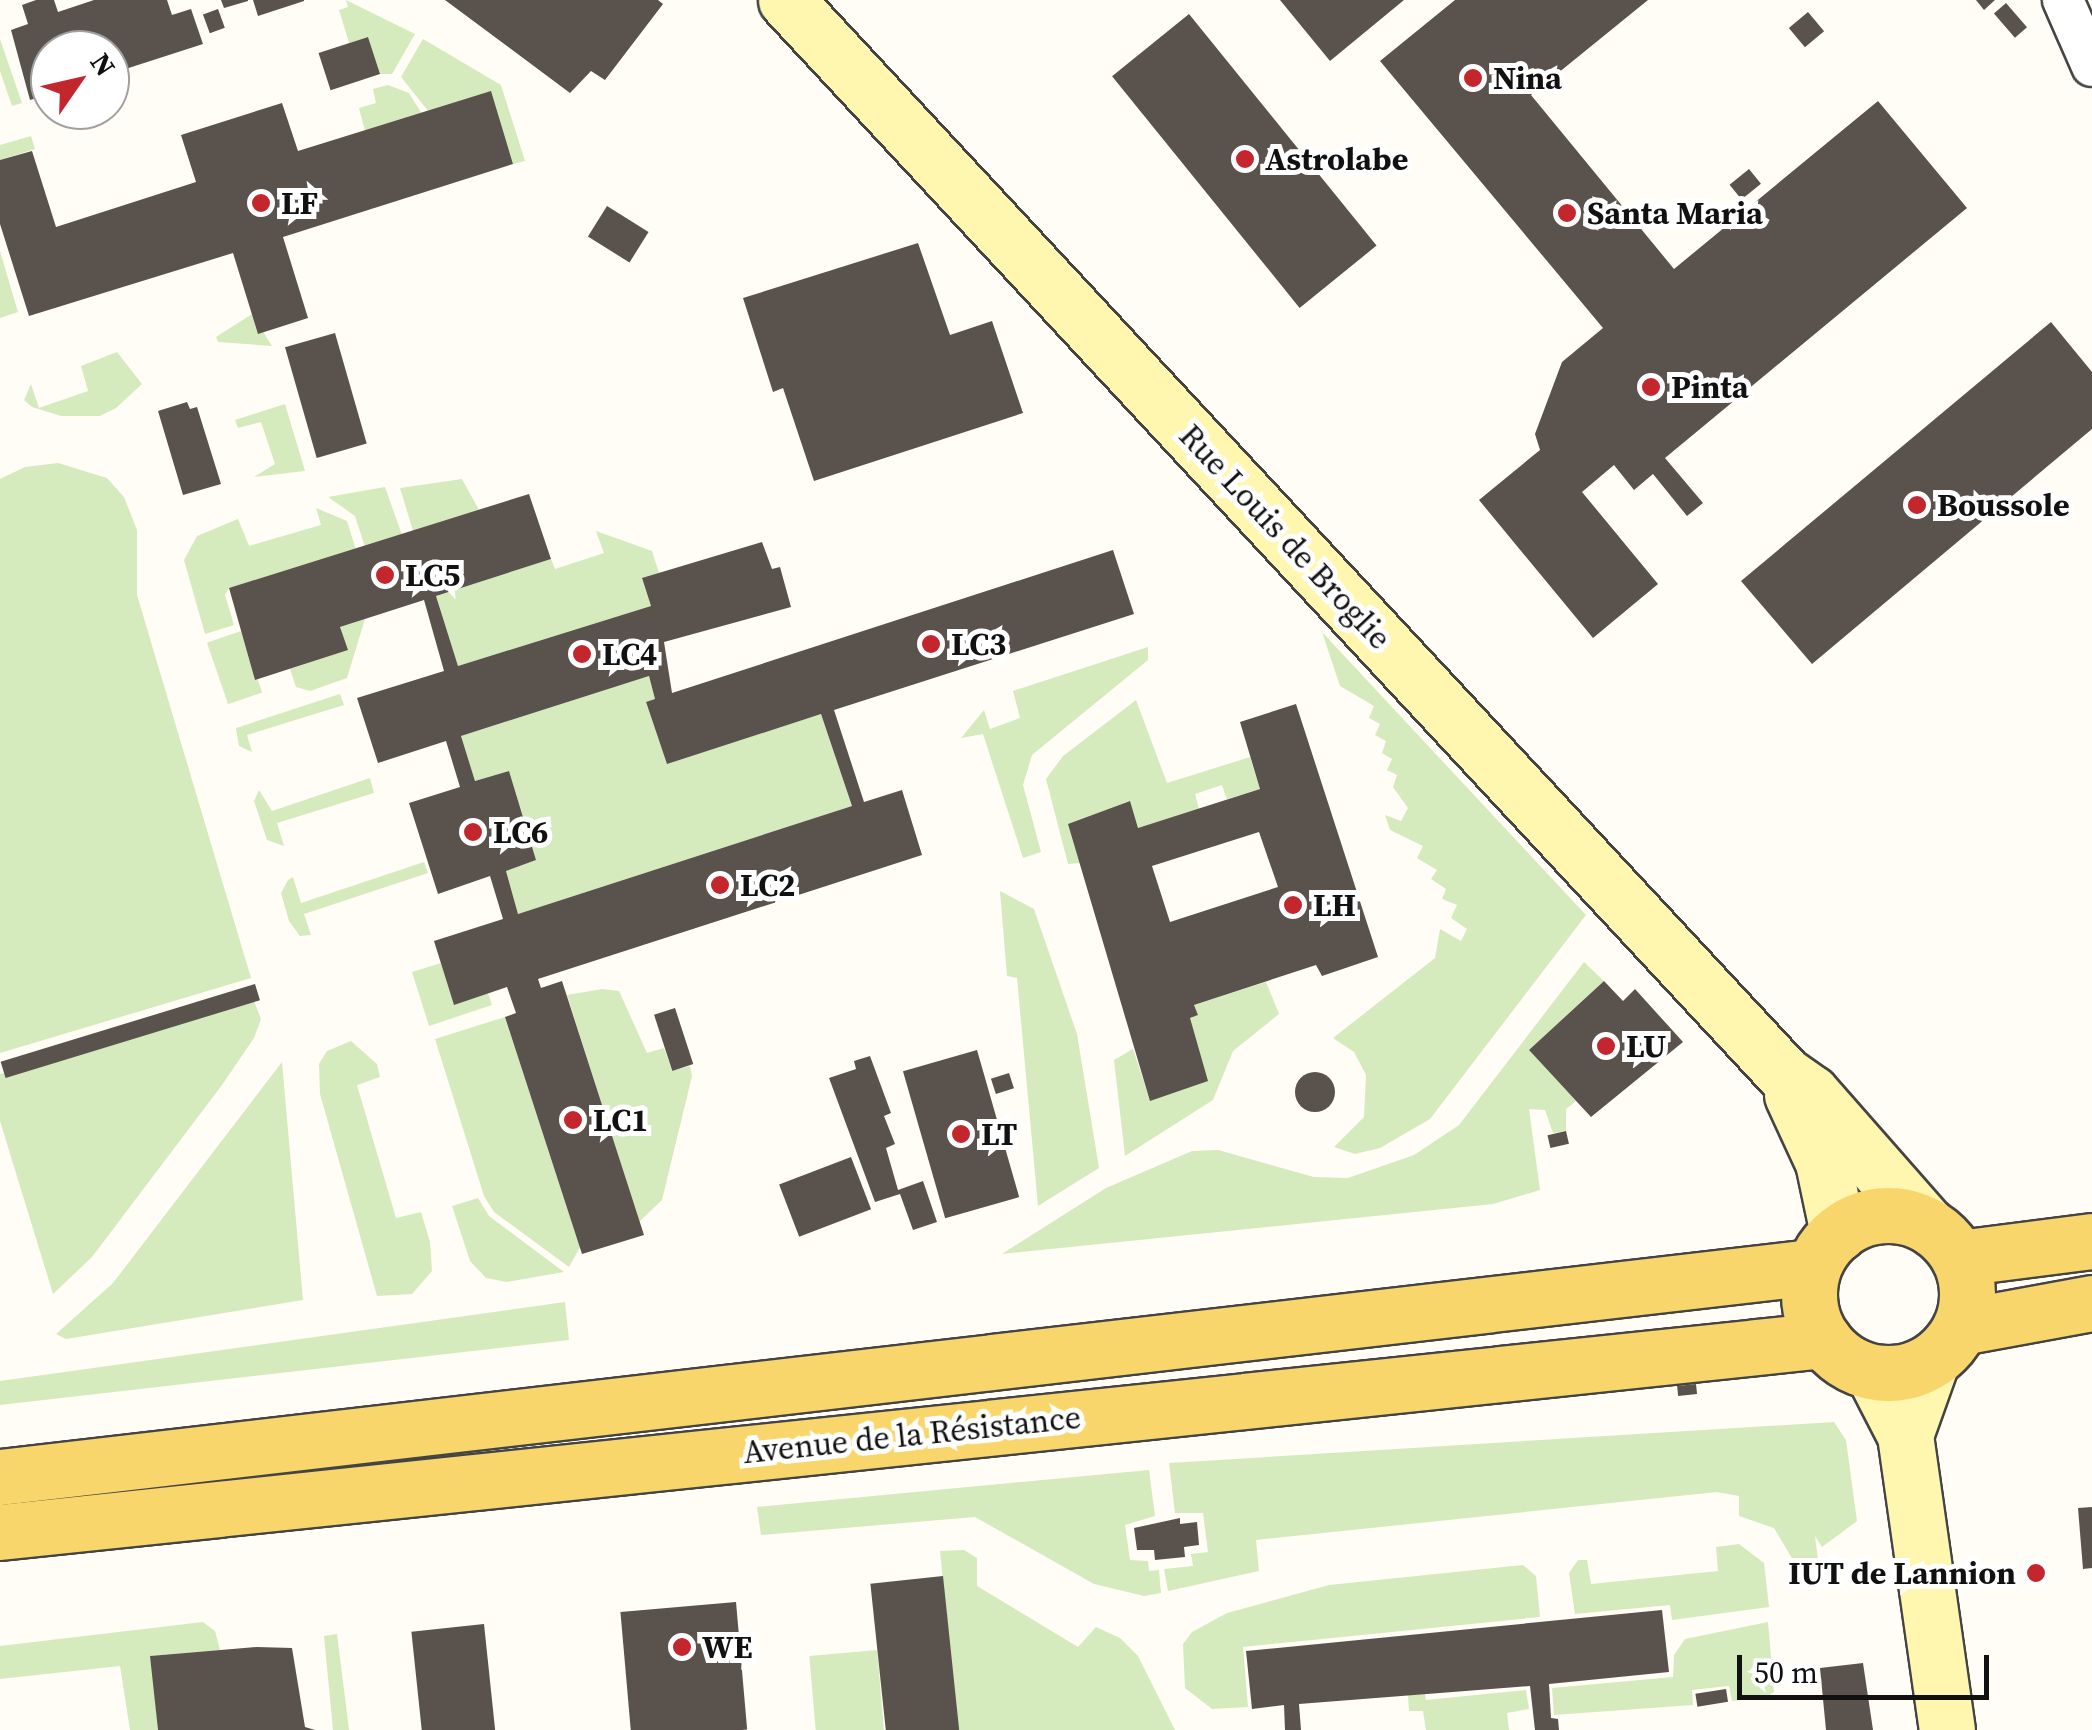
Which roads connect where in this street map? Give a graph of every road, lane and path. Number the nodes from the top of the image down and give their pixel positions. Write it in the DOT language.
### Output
graph roads {
  1 [pos="786,0"];
  2 [pos="2063,0"];
  3 [pos="2092,66"];
  4 [pos="1784,1074"];
  5 [pos="1942,1241"];
  6 [pos="2092,1241"];
  7 [pos="1826,1250"];
  8 [pos="2092,1303"];
  9 [pos="1824,1340"];
  10 [pos="1946,1344"];
  11 [pos="1874,1372"];
  12 [pos="1904,1435"];
  13 [pos="0,1476"];
  14 [pos="0,1532"];
  15 [pos="1947,1730"];
  1 -- 4 [label="street, Rue Louis de Broglie"];
  2 -- 3 [label="street"];
  4 -- 5 [label="street, Rue Louis de Broglie"];
  4 -- 7 [label="street, Rue Louis de Broglie"];
  5 -- 6 [label="main road"];
  5 -- 7 [label="main road"];
  5 -- 10 [label="main road"];
  7 -- 9 [label="main road"];
  7 -- 13 [label="main road, Avenue de la Résistance"];
  8 -- 10 [label="main road"];
  9 -- 11 [label="main road"];
  9 -- 14 [label="main road, Avenue de la Résistance"];
  10 -- 11 [label="main road"];
  10 -- 12 [label="street"];
  11 -- 12 [label="street"];
  12 -- 15 [label="street"];
}
